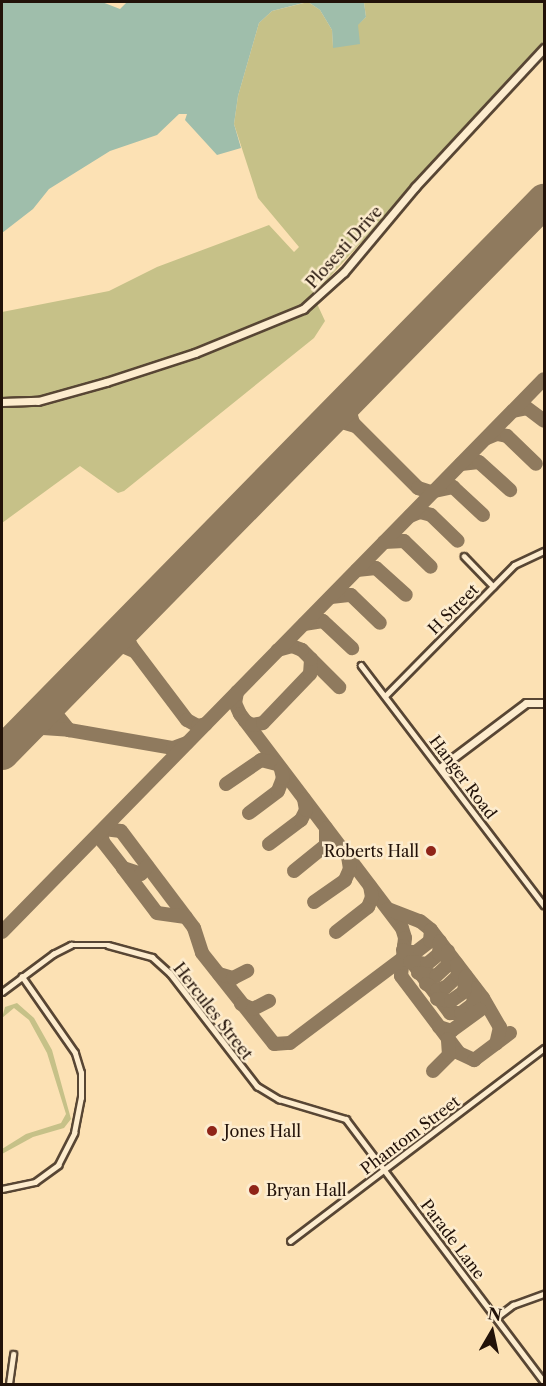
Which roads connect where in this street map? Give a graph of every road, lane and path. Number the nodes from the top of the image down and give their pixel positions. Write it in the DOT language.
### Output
graph roads {
  1 [pos="544,48"];
  2 [pos="2,402"];
  3 [pos="544,551"];
  4 [pos="464,556"];
  5 [pos="493,586"];
  6 [pos="361,665"];
  7 [pos="386,695"];
  8 [pos="544,704"];
  9 [pos="441,767"];
  10 [pos="544,905"];
  11 [pos="22,977"];
  12 [pos="2,992"];
  13 [pos="544,1048"];
  14 [pos="385,1170"];
  15 [pos="2,1189"];
  16 [pos="290,1241"];
  17 [pos="544,1294"];
  18 [pos="497,1317"];
  19 [pos="13,1354"];
  20 [pos="544,1382"];
  21 [pos="9,1384"];
  1 -- 2 [label="street, Plosesti Drive"];
  3 -- 5 [label="street, H Street"];
  4 -- 5 [label="street"];
  5 -- 7 [label="street, H Street"];
  6 -- 7 [label="street, Hanger Road"];
  7 -- 9 [label="street, Hanger Road"];
  8 -- 9 [label="street"];
  9 -- 10 [label="street, Hanger Road"];
  11 -- 12 [label="street, Hercules Street"];
  11 -- 14 [label="street, Hercules Street"];
  11 -- 15 [label="street"];
  13 -- 14 [label="street, Phantom Street"];
  14 -- 16 [label="street, Phantom Street"];
  14 -- 18 [label="street, Parade Lane"];
  17 -- 18 [label="street"];
  18 -- 20 [label="street, Parade Lane"];
  19 -- 21 [label="street"];
}
